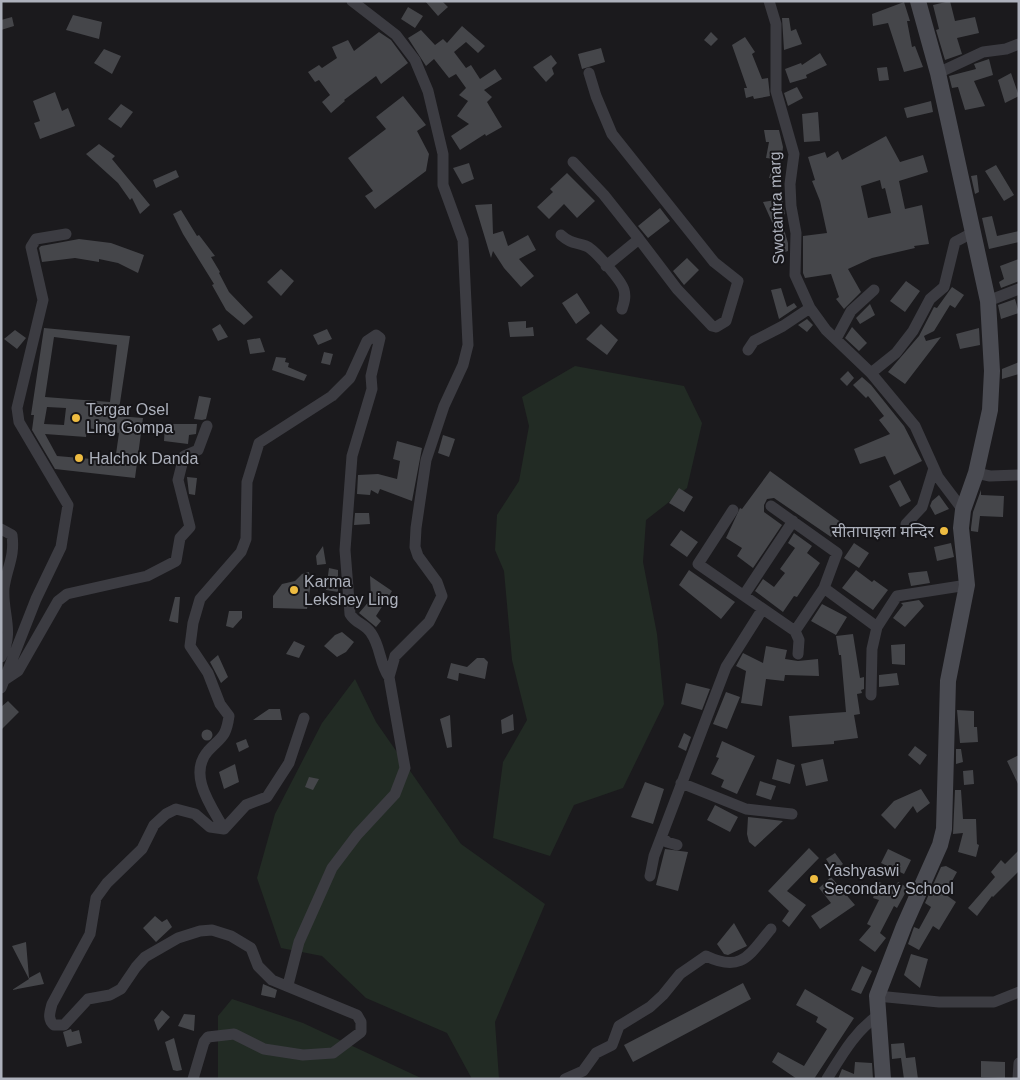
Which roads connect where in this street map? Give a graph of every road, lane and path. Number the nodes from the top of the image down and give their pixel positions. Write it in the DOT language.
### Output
graph roads {
  1 [pos="352,1"];
  2 [pos="770,1"];
  3 [pos="918,1"];
  4 [pos="1019,44"];
  5 [pos="589,73"];
  6 [pos="938,73"];
  7 [pos="572,162"];
  8 [pos="972,233"];
  9 [pos="66,234"];
  10 [pos="561,235"];
  11 [pos="639,239"];
  12 [pos="606,266"];
  13 [pos="1019,289"];
  14 [pos="874,290"];
  15 [pos="988,301"];
  16 [pos="810,308"];
  17 [pos="622,310"];
  18 [pos="836,339"];
  19 [pos="748,350"];
  20 [pos="871,373"];
  21 [pos="207,426"];
  22 [pos="934,468"];
  23 [pos="976,473"];
  24 [pos="1019,476"];
  25 [pos="771,506"];
  26 [pos="733,510"];
  27 [pos="963,510"];
  28 [pos="793,521"];
  29 [pos="906,524"];
  30 [pos="1,529"];
  31 [pos="967,585"];
  32 [pos="824,588"];
  33 [pos="744,595"];
  34 [pos="762,610"];
  35 [pos="877,627"];
  36 [pos="795,631"];
  37 [pos="798,654"];
  38 [pos="1,657"];
  39 [pos="389,677"];
  40 [pos="4,683"];
  41 [pos="871,695"];
  42 [pos="304,718"];
  43 [pos="681,783"];
  44 [pos="792,814"];
  45 [pos="224,829"];
  46 [pos="662,837"];
  47 [pos="678,845"];
  48 [pos="650,876"];
  49 [pos="770,929"];
  50 [pos="288,985"];
  51 [pos="1019,992"];
  52 [pos="877,996"];
  53 [pos="880,1014"];
  54 [pos="1019,1063"];
  55 [pos="194,1074"];
  56 [pos="204,1079"];
  57 [pos="566,1079"];
  58 [pos="827,1079"];
  59 [pos="883,1079"];
  60 [pos="1018,1079"];
  1 -- 39 [label="street"];
  2 -- 16 [label="street, Swotantra marg"];
  3 -- 6 [label="main road"];
  4 -- 6 [label="street"];
  5 -- 11 [label="street"];
  6 -- 8 [label="main road"];
  7 -- 11 [label="street"];
  8 -- 15 [label="main road"];
  8 -- 20 [label="street"];
  9 -- 40 [label="street"];
  10 -- 12 [label="street"];
  11 -- 12 [label="street"];
  12 -- 17 [label="street"];
  13 -- 15 [label="street"];
  14 -- 18 [label="street"];
  15 -- 23 [label="main road"];
  16 -- 18 [label="street, Swotantra marg"];
  16 -- 19 [label="street"];
  18 -- 20 [label="street, Swotantra marg"];
  20 -- 22 [label="street, Swotantra marg"];
  21 -- 40 [label="street"];
  22 -- 27 [label="street, Swotantra marg"];
  22 -- 29 [label="street"];
  23 -- 24 [label="street"];
  23 -- 27 [label="main road"];
  25 -- 28 [label="street"];
  26 -- 33 [label="street"];
  27 -- 31 [label="main road"];
  28 -- 32 [label="street"];
  28 -- 33 [label="street"];
  30 -- 38 [label="street"];
  31 -- 35 [label="street"];
  31 -- 52 [label="main road"];
  32 -- 35 [label="street"];
  32 -- 36 [label="street"];
  33 -- 34 [label="street"];
  34 -- 36 [label="street"];
  34 -- 43 [label="street"];
  35 -- 41 [label="street"];
  36 -- 37 [label="street"];
  39 -- 45 [label="street"];
  39 -- 50 [label="street"];
  42 -- 45 [label="street"];
  43 -- 44 [label="street"];
  43 -- 46 [label="street"];
  45 -- 50 [label="street"];
  46 -- 47 [label="street"];
  46 -- 48 [label="street"];
  49 -- 57 [label="street"];
  50 -- 55 [label="street"];
  51 -- 52 [label="street"];
  52 -- 53 [label="main road"];
  53 -- 58 [label="street"];
  53 -- 59 [label="main road"];
  54 -- 60 [label="street"];
  55 -- 56 [label="street"];
}
